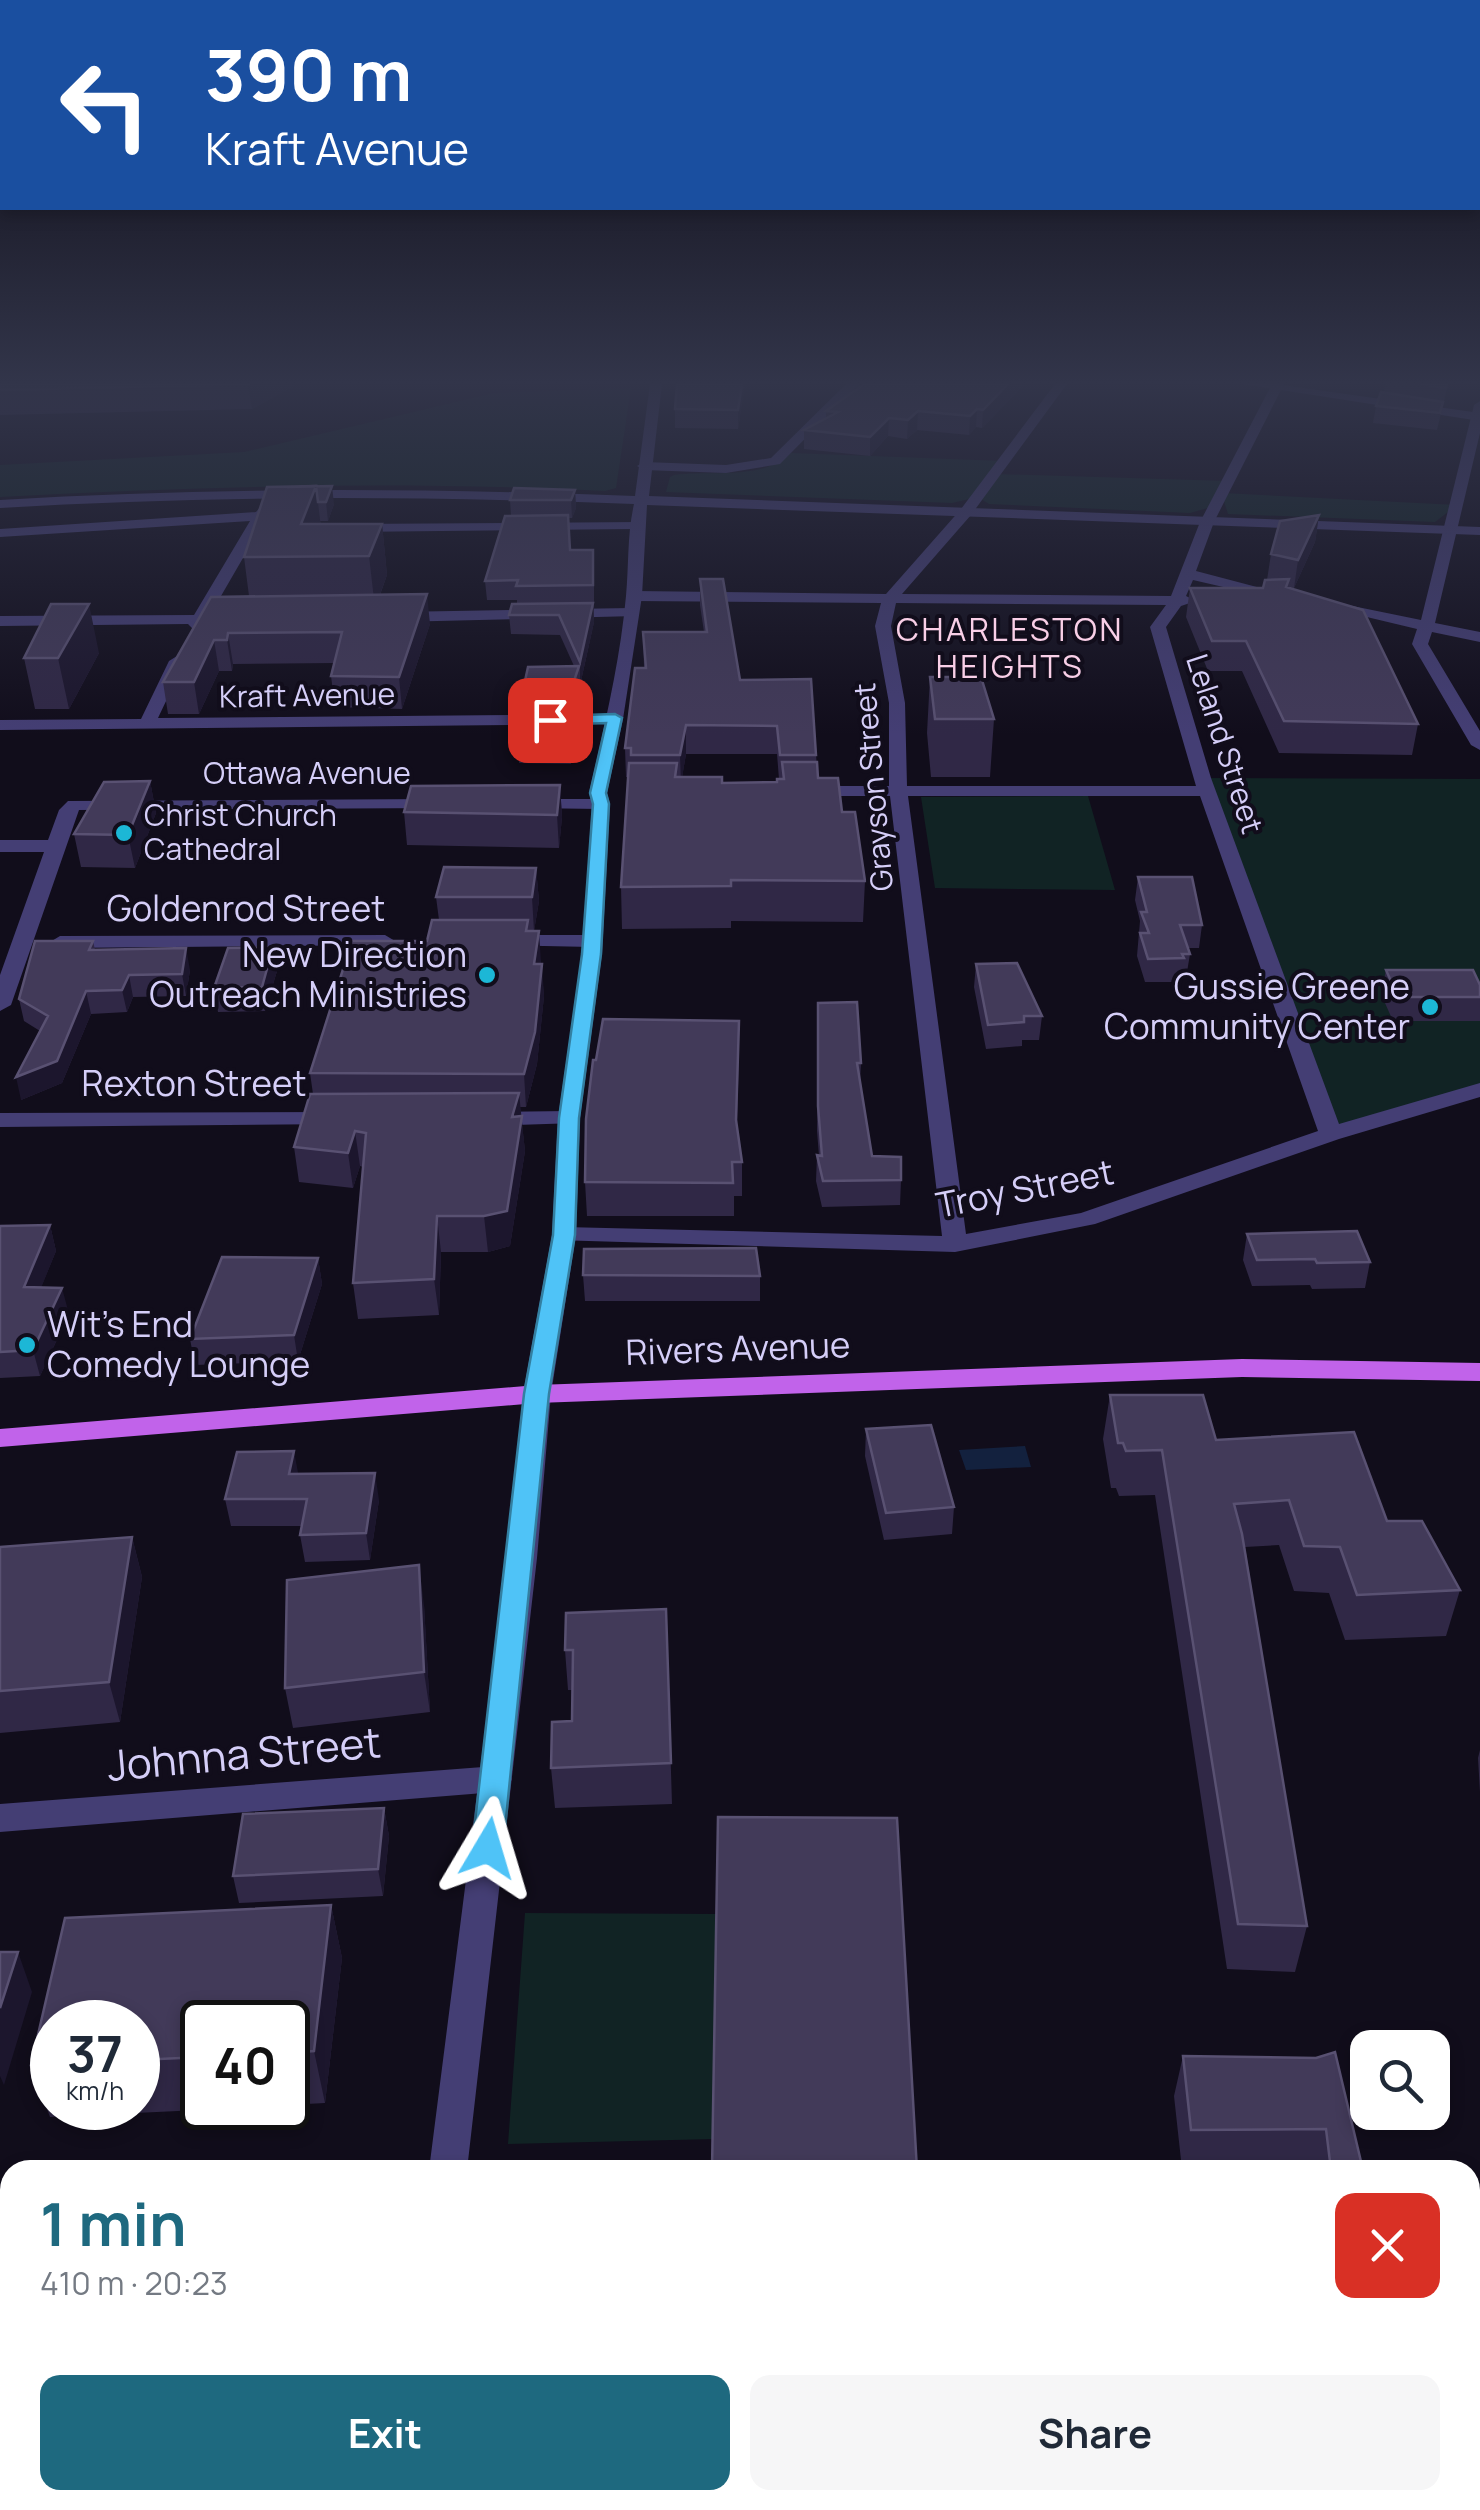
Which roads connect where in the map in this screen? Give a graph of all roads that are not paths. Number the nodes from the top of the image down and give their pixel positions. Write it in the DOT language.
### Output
graph roads {
  1 [pos="46,501"];
  2 [pos="270,501"];
  3 [pos="641,501"];
  4 [pos="731,501"];
  5 [pos="974,501"];
  6 [pos="1219,501"];
  7 [pos="1459,501"];
  8 [pos="0,504"];
  9 [pos="966,512"];
  10 [pos="1208,522"];
  11 [pos="260,524"];
  12 [pos="636,525"];
  13 [pos="338,528"];
  14 [pos="1452,530"];
  15 [pos="1480,531"];
  16 [pos="0,533"];
  17 [pos="1188,574"];
  18 [pos="890,598"];
  19 [pos="1177,601"];
  20 [pos="1213,601"];
  21 [pos="1231,601"];
  22 [pos="632,604"];
  23 [pos="1321,604"];
  24 [pos="376,617"];
  25 [pos="257,619"];
  26 [pos="198,620"];
  27 [pos="0,621"];
  28 [pos="1428,627"];
  29 [pos="1480,638"];
  30 [pos="615,718"];
  31 [pos="0,725"];
  32 [pos="146,725"];
  33 [pos="1480,745"];
  34 [pos="898,790"];
  35 [pos="1208,790"];
  36 [pos="785,792"];
  37 [pos="605,797"];
  38 [pos="464,804"];
  39 [pos="520,804"];
  40 [pos="0,846"];
  41 [pos="55,846"];
  42 [pos="406,941"];
  43 [pos="482,941"];
  44 [pos="592,941"];
  45 [pos="20,942"];
  46 [pos="5,970"];
  47 [pos="0,1005"];
  48 [pos="1480,1090"];
  49 [pos="461,1118"];
  50 [pos="569,1118"];
  51 [pos="349,1119"];
  52 [pos="0,1120"];
  53 [pos="1331,1134"];
  54 [pos="564,1235"];
  55 [pos="955,1244"];
  56 [pos="1480,1372"];
  57 [pos="537,1394"];
  58 [pos="0,1438"];
  59 [pos="496,1779"];
  60 [pos="0,1818"];
  61 [pos="449,2160"];
  1 -- 8 [label="street"];
  2 -- 11 [label="street"];
  3 -- 12 [label="street"];
  4 -- 9 [label="street"];
  5 -- 9 [label="street"];
  6 -- 10 [label="street, Leland Street"];
  7 -- 14 [label="street"];
  9 -- 10 [label="street"];
  9 -- 18 [label="street"];
  10 -- 14 [label="street"];
  10 -- 17 [label="street, Leland Street"];
  11 -- 16 [label="street"];
  11 -- 26 [label="street"];
  12 -- 13 [label="street"];
  12 -- 22 [label="street"];
  14 -- 15 [label="street"];
  14 -- 28 [label="street"];
  17 -- 19 [label="street, Leland Street"];
  17 -- 21 [label="street"];
  18 -- 19 [label="street"];
  18 -- 22 [label="street"];
  18 -- 34 [label="street, Grayson Street"];
  19 -- 20 [label="street"];
  19 -- 35 [label="street, Leland Street"];
  22 -- 24 [label="street"];
  22 -- 30 [label="street"];
  23 -- 28 [label="street"];
  25 -- 26 [label="street"];
  26 -- 27 [label="street"];
  26 -- 32 [label="street"];
  28 -- 29 [label="street"];
  28 -- 33 [label="street"];
  30 -- 32 [label="street, Kraft Avenue"];
  30 -- 37 [label="street"];
  31 -- 32 [label="street, Kraft Avenue"];
  34 -- 35 [label="street"];
  34 -- 36 [label="street"];
  34 -- 55 [label="street, Grayson Street"];
  35 -- 53 [label="street, Leland Street"];
  37 -- 39 [label="street"];
  37 -- 44 [label="street"];
  38 -- 41 [label="street, Ottawa Avenue"];
  40 -- 41 [label="street"];
  41 -- 45 [label="street"];
  42 -- 45 [label="street, Goldenrod Street"];
  43 -- 44 [label="street"];
  44 -- 50 [label="street"];
  45 -- 46 [label="street"];
  46 -- 47 [label="street"];
  48 -- 53 [label="street, Troy Street"];
  49 -- 50 [label="street"];
  50 -- 54 [label="street"];
  51 -- 52 [label="street, Rexton Street"];
  53 -- 55 [label="street, Troy Street"];
  54 -- 55 [label="street, Troy Street"];
  54 -- 57 [label="street"];
  56 -- 57 [label="main road, Rivers Avenue"];
  57 -- 58 [label="main road, Rivers Avenue"];
  57 -- 59 [label="street"];
  59 -- 60 [label="street, Johnna Street"];
  59 -- 61 [label="street"];
}
